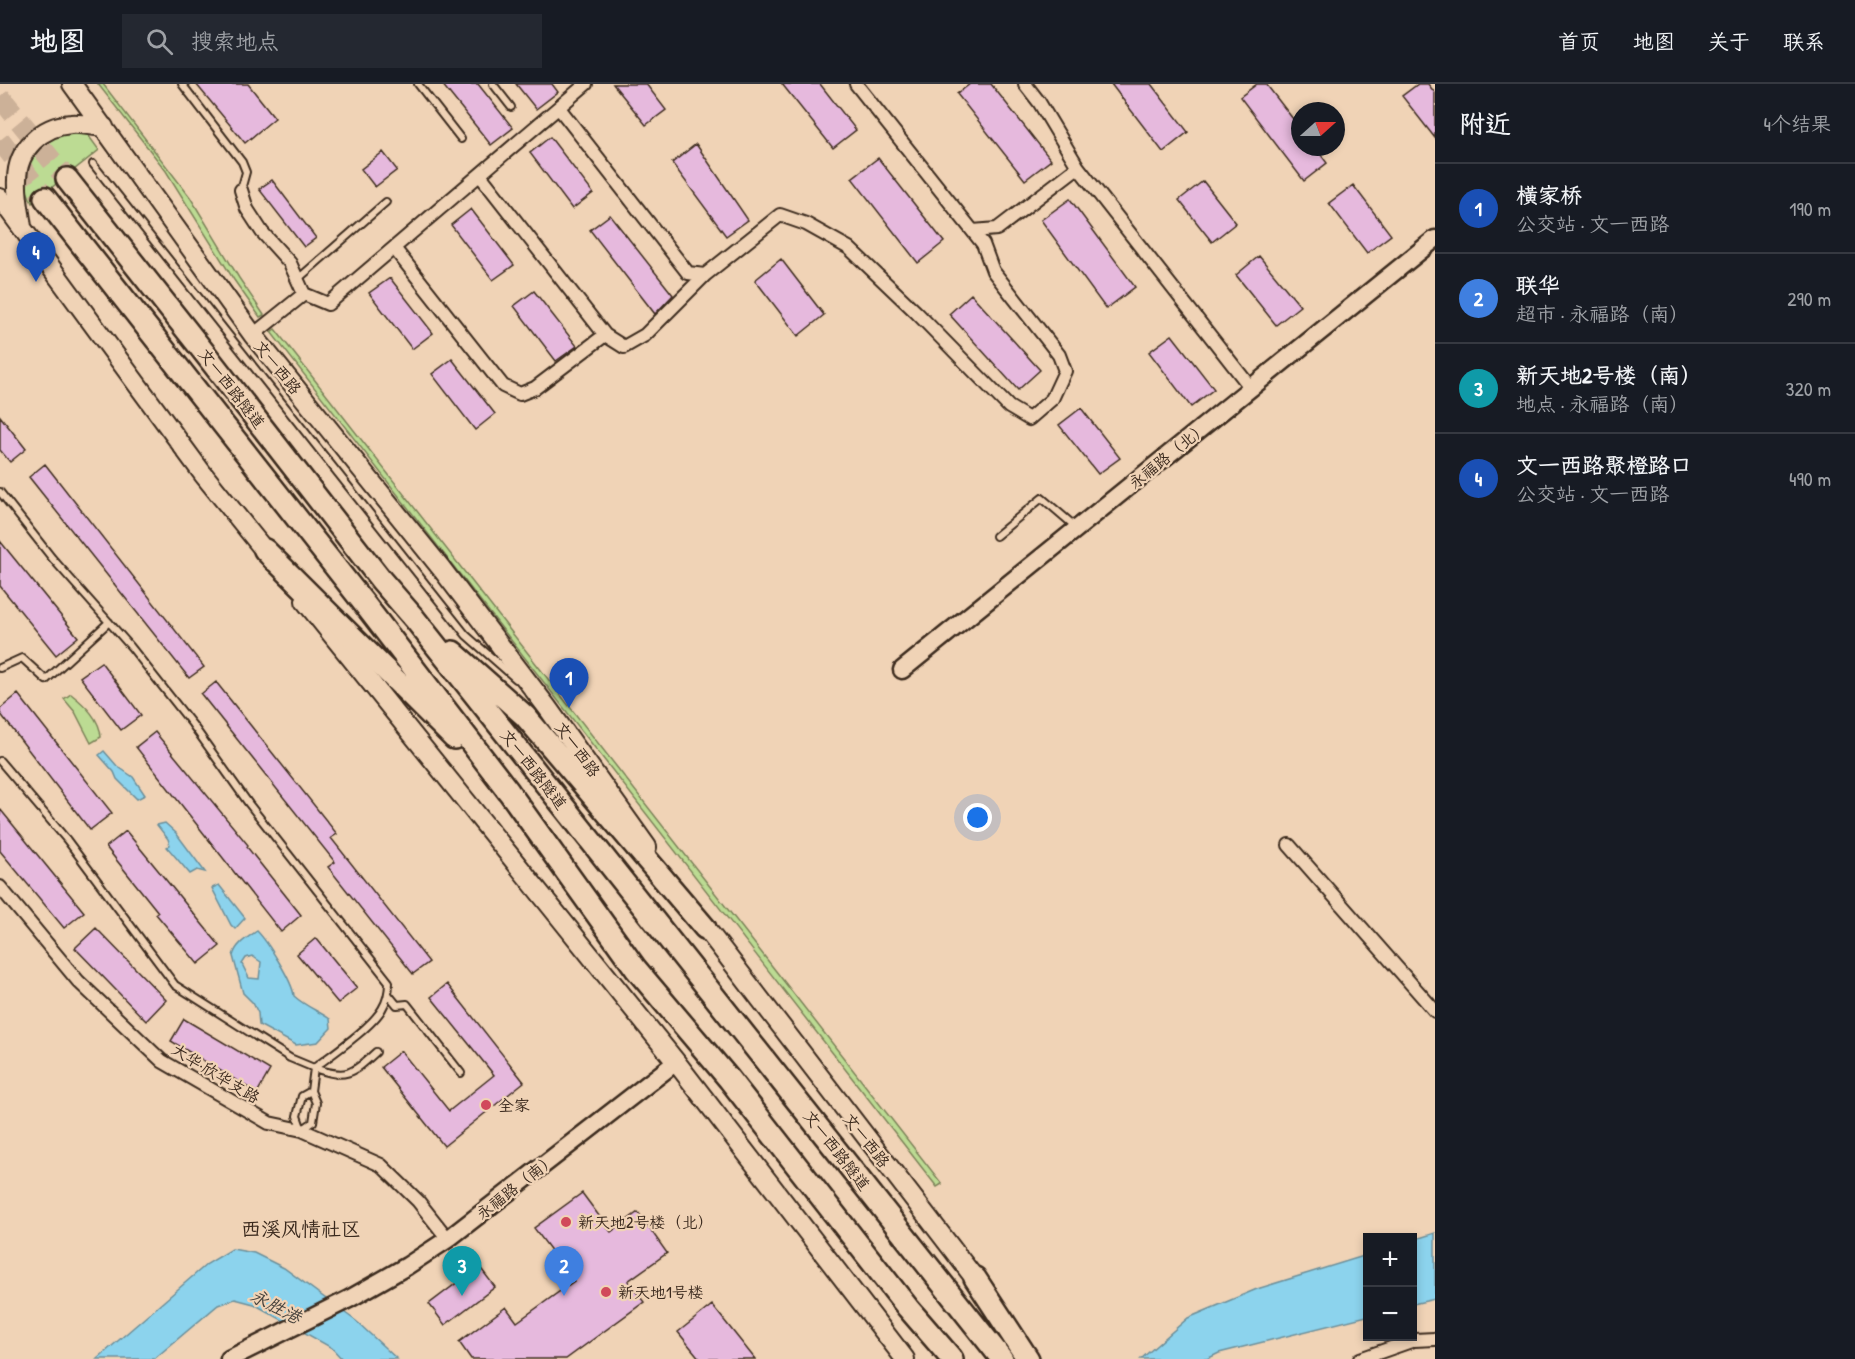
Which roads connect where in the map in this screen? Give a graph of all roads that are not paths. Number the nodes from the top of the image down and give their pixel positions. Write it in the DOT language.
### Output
graph roads {
  1 [pos="72,84"];
  2 [pos="182,84"];
  3 [pos="418,84"];
  4 [pos="493,84"];
  5 [pos="586,84"];
  6 [pos="856,84"];
  7 [pos="1025,84"];
  8 [pos="511,107"];
  9 [pos="559,108"];
  10 [pos="104,127"];
  11 [pos="461,139"];
  12 [pos="93,164"];
  13 [pos="1078,167"];
  14 [pos="480,176"];
  15 [pos="67,179"];
  16 [pos="241,190"];
  17 [pos="0,198"];
  18 [pos="45,198"];
  19 [pos="386,202"];
  20 [pos="22,229"];
  21 [pos="973,231"];
  22 [pos="1435,239"];
  23 [pos="394,248"];
  24 [pos="705,275"];
  25 [pos="298,280"];
  26 [pos="304,294"];
  27 [pos="253,335"];
  28 [pos="605,335"];
  29 [pos="1251,388"];
  30 [pos="0,492"];
  31 [pos="1077,528"];
  32 [pos="996,536"];
  33 [pos="265,550"];
  34 [pos="414,618"];
  35 [pos="109,622"];
  36 [pos="0,668"];
  37 [pos="902,670"];
  38 [pos="547,707"];
  39 [pos="0,761"];
  40 [pos="509,792"];
  41 [pos="1289,845"];
  42 [pos="0,887"];
  43 [pos="705,928"];
  44 [pos="388,994"];
  45 [pos="1435,1011"];
  46 [pos="376,1052"];
  47 [pos="676,1062"];
  48 [pos="314,1068"];
  49 [pos="461,1073"];
  50 [pos="311,1090"];
  51 [pos="302,1130"];
  52 [pos="448,1239"];
  53 [pos="975,1278"];
  54 [pos="908,1308"];
  55 [pos="1435,1339"];
  56 [pos="229,1359"];
  57 [pos="905,1359"];
  58 [pos="944,1359"];
  59 [pos="952,1359"];
  60 [pos="1002,1359"];
  61 [pos="1028,1359"];
  62 [pos="1038,1359"];
  63 [pos="1360,1359"];
  1 -- 10 [label="main road, 文一西路"];
  2 -- 16 [label="lane"];
  3 -- 11 [label="lane"];
  4 -- 8 [label="lane"];
  5 -- 9 [label="street"];
  6 -- 21 [label="street"];
  7 -- 13 [label="street"];
  9 -- 14 [label="street"];
  9 -- 24 [label="street"];
  10 -- 20 [label="main road"];
  10 -- 27 [label="main road, 文一西路"];
  12 -- 38 [label="lane"];
  13 -- 21 [label="street"];
  13 -- 29 [label="street"];
  14 -- 23 [label="street"];
  14 -- 28 [label="street"];
  15 -- 34 [label="highway, 文一西路隧道"];
  16 -- 25 [label="street"];
  17 -- 20 [label="main road"];
  18 -- 40 [label="highway, 文一西路隧道"];
  19 -- 25 [label="lane"];
  20 -- 33 [label="main road"];
  21 -- 24 [label="street"];
  22 -- 29 [label="street, 永福路（北）"];
  23 -- 26 [label="street"];
  23 -- 28 [label="street"];
  24 -- 28 [label="street"];
  25 -- 26 [label="street"];
  26 -- 27 [label="street"];
  27 -- 38 [label="main road, 文一西路"];
  29 -- 31 [label="street, 永福路（北）"];
  30 -- 35 [label="lane"];
  31 -- 32 [label="lane"];
  31 -- 37 [label="street, 永福路（北）"];
  33 -- 40 [label="highway"];
  33 -- 47 [label="main road"];
  34 -- 43 [label="highway"];
  34 -- 60 [label="highway, 文一西路隧道"];
  35 -- 36 [label="lane"];
  35 -- 44 [label="lane"];
  38 -- 43 [label="main road, 文一西路"];
  39 -- 48 [label="lane"];
  40 -- 54 [label="highway, 文一西路隧道"];
  41 -- 45 [label="street"];
  42 -- 51 [label="street, 大华·欣华支路"];
  43 -- 53 [label="main road, 文一西路"];
  44 -- 48 [label="lane"];
  44 -- 49 [label="lane"];
  46 -- 48 [label="lane"];
  47 -- 52 [label="street, 永福路（南）"];
  47 -- 57 [label="main road"];
  48 -- 50 [label="lane"];
  50 -- 51 [label="lane"];
  50 -- 51 [label="lane"];
  51 -- 52 [label="street, 大华·欣华支路"];
  52 -- 56 [label="street, 永福路（南）"];
  53 -- 61 [label="highway"];
  53 -- 62 [label="main road, 文一西路"];
  54 -- 58 [label="highway"];
  54 -- 59 [label="highway, 文一西路隧道"];
  55 -- 63 [label="street"];
}
